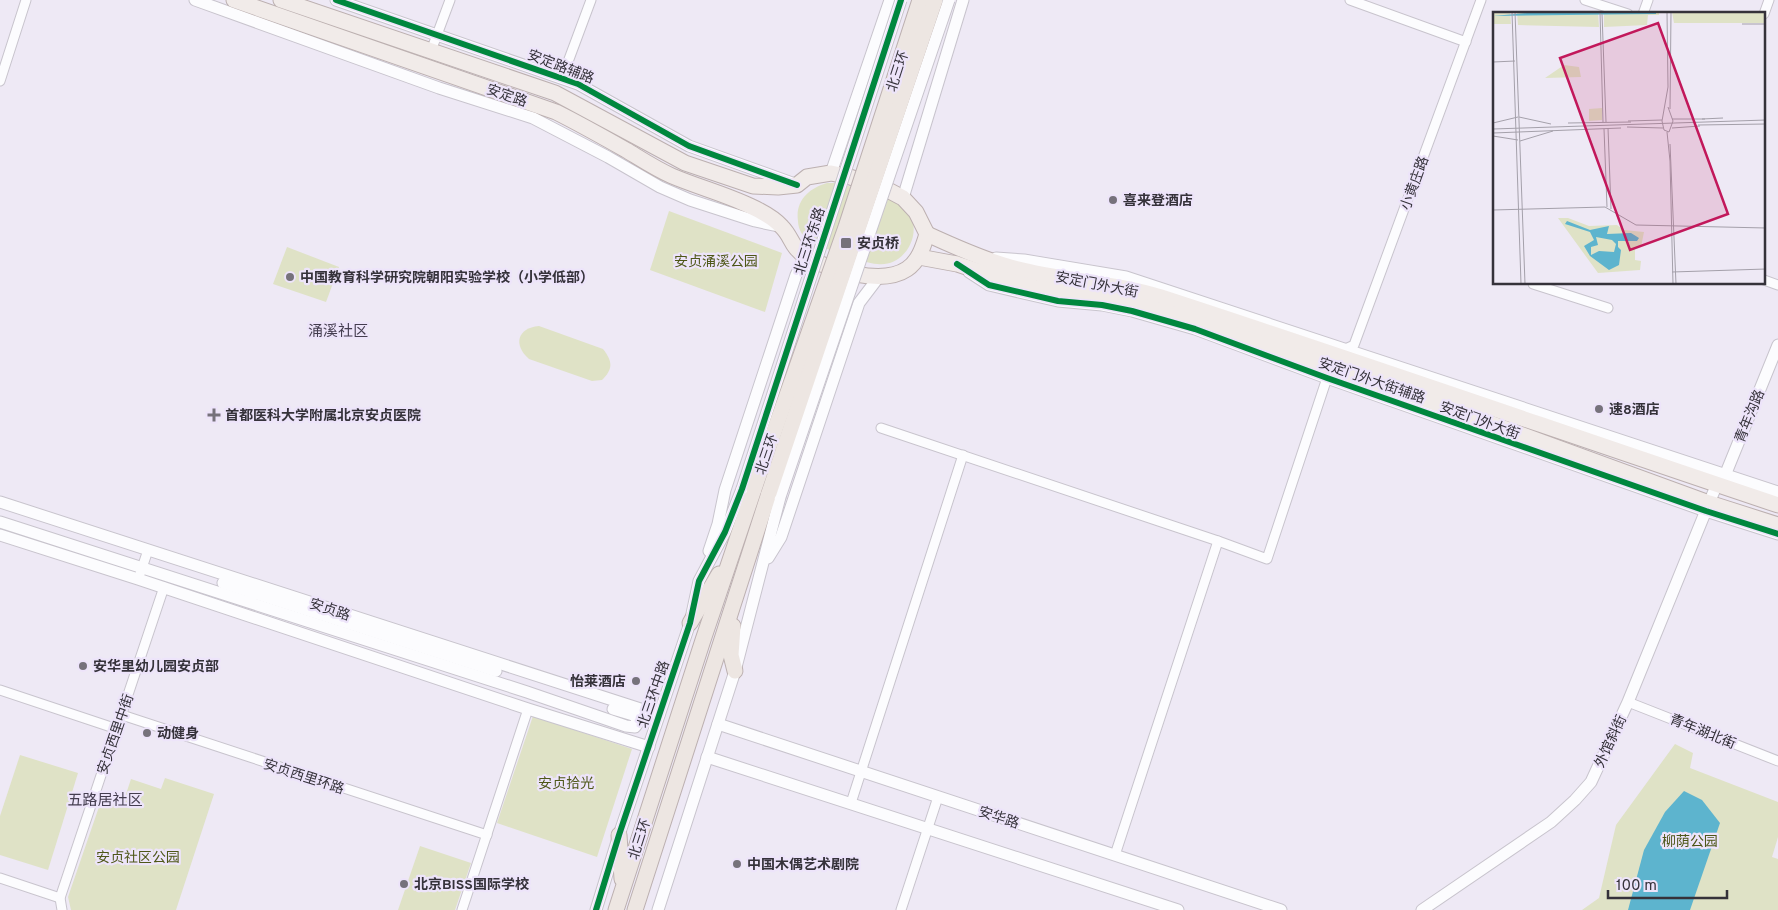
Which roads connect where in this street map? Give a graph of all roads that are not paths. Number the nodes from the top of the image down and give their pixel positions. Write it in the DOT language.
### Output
graph roads {
  1 [pos="26,0"];
  2 [pos="195,0"];
  3 [pos="234,0"];
  4 [pos="281,0"];
  5 [pos="336,0"];
  6 [pos="450,0"];
  7 [pos="591,0"];
  8 [pos="890,0"];
  9 [pos="901,0"];
  10 [pos="920,0"];
  11 [pos="935,0"];
  12 [pos="949,0"];
  13 [pos="963,0"];
  14 [pos="1350,0"];
  15 [pos="1481,0"];
  16 [pos="1585,0"];
  17 [pos="1648,0"];
  18 [pos="1769,0"];
  19 [pos="1622,12"];
  20 [pos="1644,12"];
  21 [pos="1765,12"];
  22 [pos="437,36"];
  23 [pos="1466,42"];
  24 [pos="431,51"];
  25 [pos="416,64"];
  26 [pos="562,78"];
  27 [pos="0,81"];
  28 [pos="439,88"];
  29 [pos="831,173"];
  30 [pos="797,184"];
  31 [pos="903,198"];
  32 [pos="782,227"];
  33 [pos="928,234"];
  34 [pos="805,256"];
  35 [pos="919,257"];
  36 [pos="878,278"];
  37 [pos="1766,281"];
  38 [pos="1536,285"];
  39 [pos="1778,285"];
  40 [pos="1608,308"];
  41 [pos="1778,345"];
  42 [pos="1334,362"];
  43 [pos="881,428"];
  44 [pos="964,455"];
  45 [pos="1721,479"];
  46 [pos="761,492"];
  47 [pos="1778,492"];
  48 [pos="0,502"];
  49 [pos="1778,505"];
  50 [pos="1707,507"];
  51 [pos="0,510"];
  52 [pos="0,522"];
  53 [pos="1778,525"];
  54 [pos="1778,534"];
  55 [pos="0,535"];
  56 [pos="1218,541"];
  57 [pos="143,563"];
  58 [pos="728,564"];
  59 [pos="762,568"];
  60 [pos="699,581"];
  61 [pos="164,587"];
  62 [pos="735,602"];
  63 [pos="272,610"];
  64 [pos="258,618"];
  65 [pos="690,623"];
  66 [pos="456,654"];
  67 [pos="458,670"];
  68 [pos="734,671"];
  69 [pos="0,690"];
  70 [pos="473,690"];
  71 [pos="1628,702"];
  72 [pos="528,709"];
  73 [pos="122,715"];
  74 [pos="635,716"];
  75 [pos="658,719"];
  76 [pos="621,724"];
  77 [pos="718,724"];
  78 [pos="588,728"];
  79 [pos="117,729"];
  80 [pos="649,747"];
  81 [pos="707,757"];
  82 [pos="1778,761"];
  83 [pos="861,772"];
  84 [pos="938,797"];
  85 [pos="851,803"];
  86 [pos="927,828"];
  87 [pos="487,835"];
  88 [pos="619,835"];
  89 [pos="1115,855"];
  90 [pos="0,878"];
  91 [pos="623,887"];
  92 [pos="60,898"];
  93 [pos="62,910"];
  94 [pos="462,910"];
  95 [pos="596,910"];
  96 [pos="616,910"];
  97 [pos="635,910"];
  98 [pos="658,910"];
  99 [pos="902,910"];
  100 [pos="1178,910"];
  101 [pos="1281,910"];
  102 [pos="1422,910"];
  1 -- 27 [label="street"];
  2 -- 28 [label="street"];
  3 -- 25 [label="main road, 安定路"];
  4 -- 24 [label="main road, 安定路"];
  5 -- 22 [label="street, 安定路辅路"];
  6 -- 22 [label="street"];
  7 -- 26 [label="street"];
  8 -- 29 [label="street"];
  9 -- 46 [label="street, 北三环东路, bridge"];
  10 -- 46 [label="highway, 北三环, bridge"];
  11 -- 46 [label="highway, 北三环, bridge"];
  12 -- 46 [label="street, bridge"];
  13 -- 31 [label="street"];
  14 -- 23 [label="street"];
  15 -- 23 [label="street, 小黄庄路"];
  16 -- 19 [label="street"];
  17 -- 20 [label="street"];
  18 -- 21 [label="street"];
  22 -- 24 [label="street"];
  22 -- 26 [label="street, 安定路辅路"];
  23 -- 42 [label="street, 小黄庄路"];
  24 -- 30 [label="main road, 安定路"];
  25 -- 28 [label="street"];
  25 -- 32 [label="main road, 安定路"];
  26 -- 30 [label="street, 安定路辅路"];
  28 -- 32 [label="street"];
  29 -- 30 [label="main road, 安定路"];
  29 -- 31 [label="main road"];
  31 -- 33 [label="main road"];
  32 -- 34 [label="main road, 安定路"];
  33 -- 35 [label="main road"];
  33 -- 42 [label="main road, 安定门外大街"];
  34 -- 36 [label="main road"];
  34 -- 60 [label="street"];
  35 -- 36 [label="main road"];
  35 -- 42 [label="main road, 安定门外大街"];
  36 -- 59 [label="street"];
  37 -- 39 [label="street"];
  38 -- 40 [label="street"];
  41 -- 45 [label="street, 青年沟路"];
  42 -- 45 [label="main road, 安定门外大街"];
  42 -- 50 [label="main road, 安定门外大街"];
  42 -- 56 [label="street"];
  43 -- 44 [label="street"];
  44 -- 56 [label="street"];
  44 -- 83 [label="street"];
  45 -- 47 [label="street"];
  45 -- 49 [label="main road, 安定门外大街"];
  45 -- 50 [label="street, 青年沟路"];
  46 -- 58 [label="highway, 北三环"];
  46 -- 59 [label="street"];
  46 -- 60 [label="street, 北三环中路"];
  46 -- 62 [label="highway, 北三环"];
  48 -- 57 [label="street, 安贞路"];
  50 -- 53 [label="main road, 安定门外大街"];
  50 -- 54 [label="street"];
  50 -- 71 [label="street, 外馆斜街"];
  51 -- 57 [label="street, 安贞路"];
  52 -- 57 [label="street, 安贞路"];
  55 -- 57 [label="street, 安贞路"];
  56 -- 89 [label="street"];
  57 -- 61 [label="street, 安贞路"];
  57 -- 63 [label="street, 安贞路"];
  57 -- 66 [label="street, 安贞路"];
  58 -- 65 [label="highway"];
  58 -- 91 [label="highway, 北三环"];
  59 -- 68 [label="street"];
  60 -- 65 [label="street, 北三环中路"];
  61 -- 64 [label="street, 安贞路"];
  61 -- 73 [label="street, 安贞西里中街"];
  62 -- 68 [label="highway"];
  62 -- 97 [label="highway, 北三环"];
  63 -- 64 [label="street"];
  63 -- 67 [label="street, 安贞路"];
  64 -- 70 [label="street, 安贞路"];
  65 -- 75 [label="street, 北三环中路"];
  66 -- 74 [label="street, 安贞路"];
  66 -- 75 [label="street, 安贞路"];
  67 -- 70 [label="street"];
  67 -- 76 [label="street, 安贞路"];
  68 -- 77 [label="street"];
  69 -- 79 [label="street"];
  70 -- 72 [label="street, 安贞路"];
  71 -- 82 [label="street, 青年湖北街"];
  71 -- 102 [label="street, 外馆斜街"];
  72 -- 78 [label="street, 安贞路"];
  72 -- 87 [label="street"];
  73 -- 79 [label="street, 安贞西里中街"];
  73 -- 87 [label="street, 安贞西里环路"];
  74 -- 75 [label="street, 安贞路"];
  74 -- 76 [label="street"];
  75 -- 80 [label="street, 北三环中路"];
  76 -- 78 [label="street"];
  77 -- 81 [label="street"];
  77 -- 83 [label="street, 安华路"];
  78 -- 80 [label="street, 安贞路"];
  79 -- 92 [label="street, 安贞西里中街"];
  80 -- 88 [label="street, 北三环中路"];
  81 -- 85 [label="street"];
  81 -- 98 [label="street"];
  83 -- 84 [label="street, 安华路"];
  83 -- 85 [label="street"];
  84 -- 86 [label="street"];
  84 -- 89 [label="street, 安华路"];
  85 -- 86 [label="street"];
  86 -- 99 [label="street"];
  86 -- 100 [label="street"];
  87 -- 94 [label="street"];
  88 -- 91 [label="highway"];
  88 -- 95 [label="street, 北三环中路"];
  89 -- 101 [label="street, 安华路"];
  90 -- 92 [label="street"];
  91 -- 96 [label="highway, 北三环"];
  92 -- 93 [label="street, 安贞西里中街"];
}
